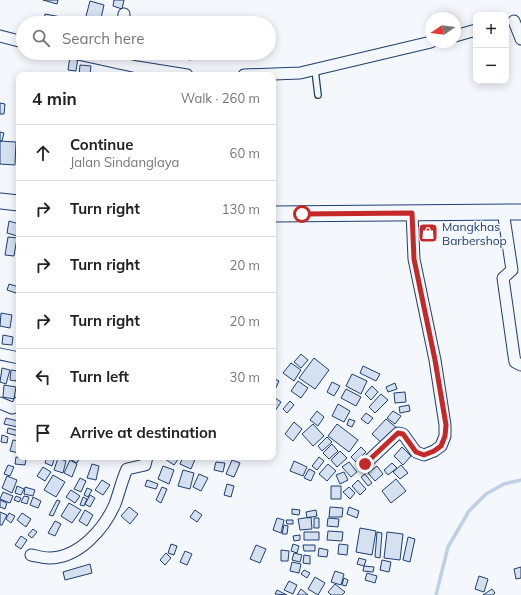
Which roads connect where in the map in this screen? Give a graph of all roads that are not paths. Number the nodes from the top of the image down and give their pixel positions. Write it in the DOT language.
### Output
graph roads {
  1 [pos="514,21"];
  2 [pos="473,31"];
  3 [pos="461,34"];
  4 [pos="0,36"];
  5 [pos="521,39"];
  6 [pos="16,40"];
  7 [pos="425,43"];
  8 [pos="127,60"];
  9 [pos="315,70"];
  10 [pos="175,72"];
  11 [pos="276,74"];
  12 [pos="318,95"];
  13 [pos="0,201"];
  14 [pos="16,203"];
  15 [pos="503,211"];
  16 [pos="521,212"];
  17 [pos="412,213"];
  18 [pos="276,214"];
  19 [pos="0,354"];
  20 [pos="16,357"];
  21 [pos="521,365"];
  22 [pos="0,404"];
  23 [pos="16,407"];
  24 [pos="146,460"];
  25 [pos="365,464"];
  26 [pos="31,555"];
  1 -- 5 [label="street"];
  2 -- 3 [label="street"];
  4 -- 6 [label="street"];
  7 -- 9 [label="street"];
  8 -- 10 [label="street"];
  9 -- 11 [label="street"];
  9 -- 12 [label="lane"];
  13 -- 14 [label="street"];
  15 -- 16 [label="street"];
  15 -- 17 [label="street"];
  15 -- 21 [label="street"];
  17 -- 18 [label="street"];
  17 -- 25 [label="street"];
  19 -- 20 [label="street"];
  22 -- 23 [label="street"];
  24 -- 26 [label="street"];
}
